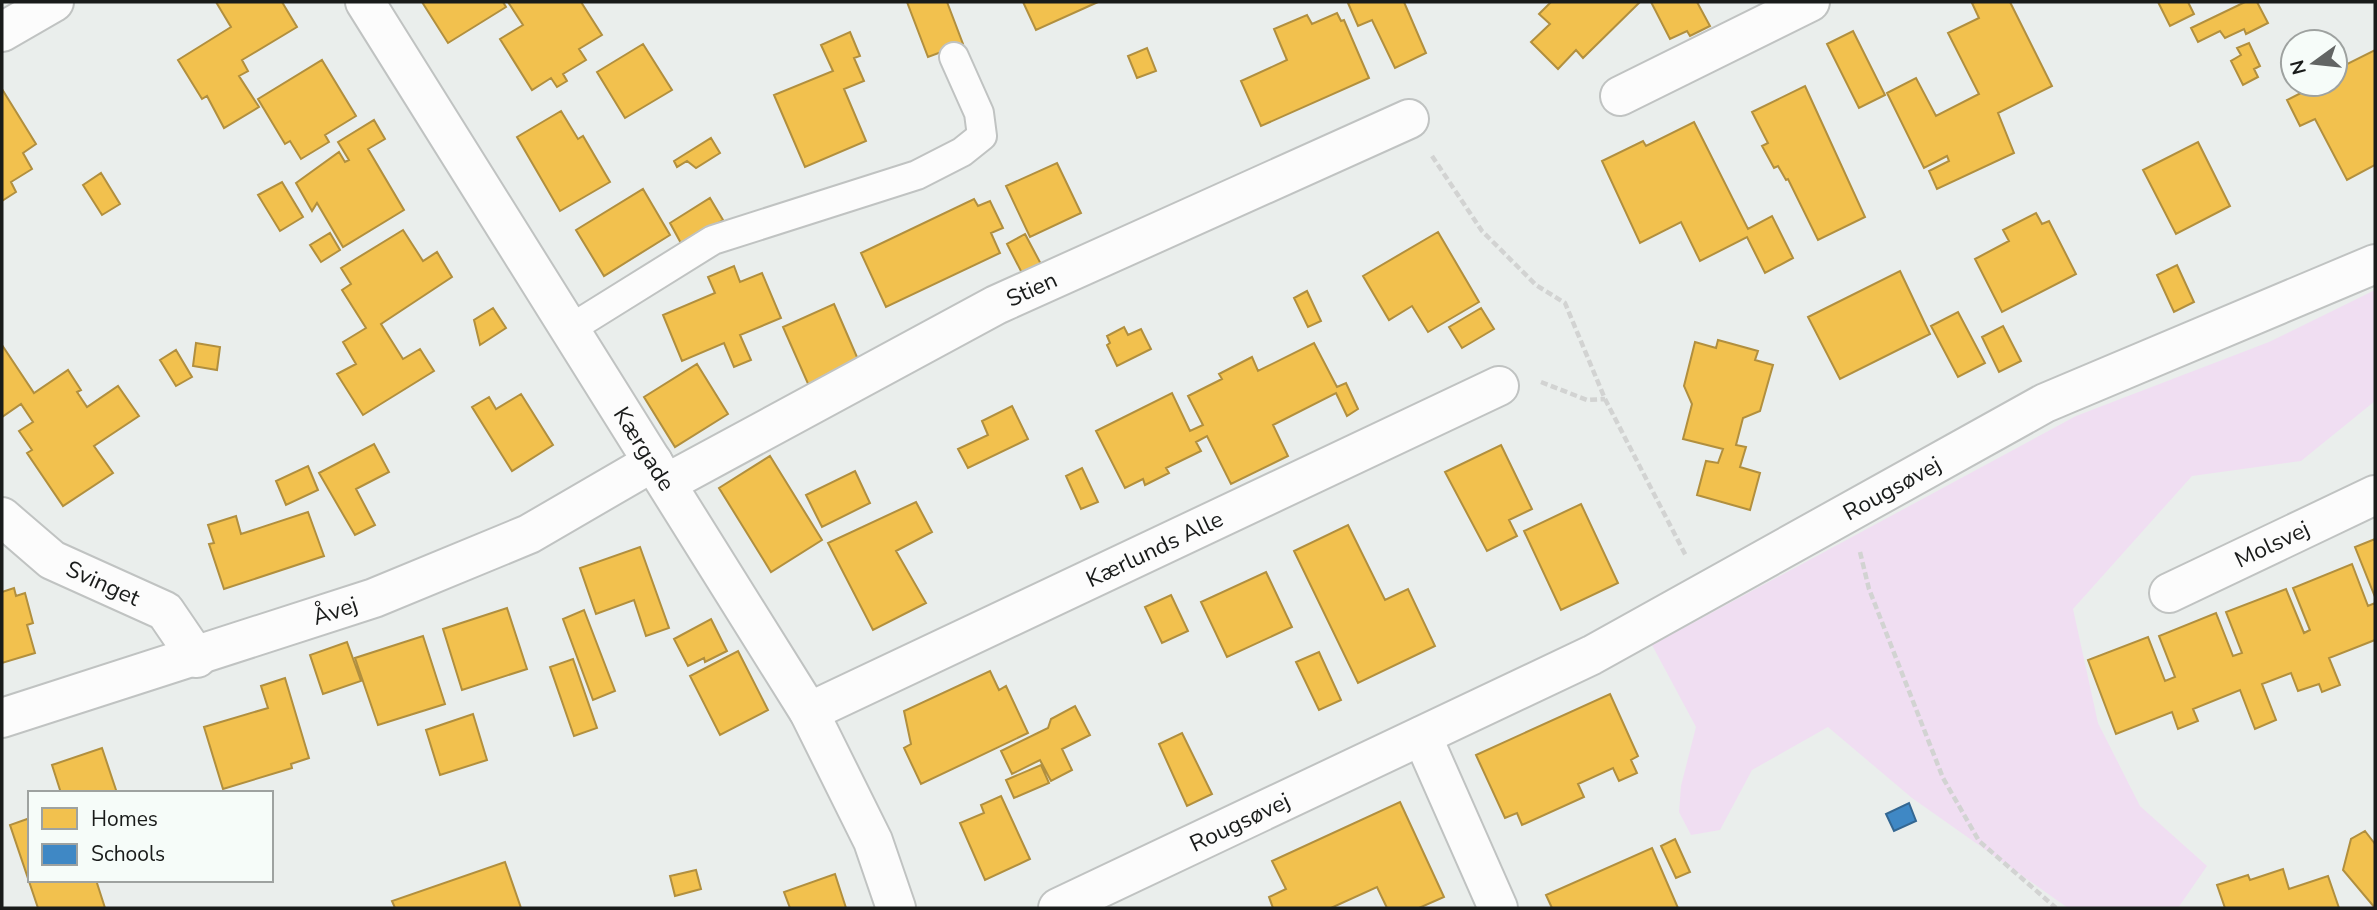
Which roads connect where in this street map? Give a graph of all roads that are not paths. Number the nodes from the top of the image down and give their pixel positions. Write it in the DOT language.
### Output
graph roads {
  1 [pos="54,2"];
  2 [pos="365,2"];
  3 [pos="1810,2"];
  4 [pos="2,32"];
  5 [pos="954,57"];
  6 [pos="1620,96"];
  7 [pos="1409,119"];
  8 [pos="2375,264"];
  9 [pos="570,329"];
  10 [pos="1499,386"];
  11 [pos="660,473"];
  12 [pos="2375,495"];
  13 [pos="2,517"];
  14 [pos="2169,593"];
  15 [pos="197,657"];
  16 [pos="809,712"];
  17 [pos="2,718"];
  18 [pos="1422,736"];
  19 [pos="896,908"];
  20 [pos="1058,908"];
  21 [pos="1498,908"];
  1 -- 4 [label="street"];
  2 -- 9 [label="street, Kærgade"];
  3 -- 6 [label="street"];
  5 -- 9 [label="lane"];
  7 -- 11 [label="street, Stien"];
  8 -- 18 [label="street, Rougsøvej"];
  9 -- 11 [label="street, Kærgade"];
  10 -- 16 [label="street, Kærlunds Alle"];
  11 -- 15 [label="street, Åvej"];
  11 -- 16 [label="street, Kærgade"];
  12 -- 14 [label="street, Molsvej"];
  13 -- 15 [label="street, Svinget"];
  15 -- 17 [label="street, Åvej"];
  16 -- 19 [label="street, Kærgade"];
  18 -- 20 [label="street, Rougsøvej"];
  18 -- 21 [label="street"];
}
